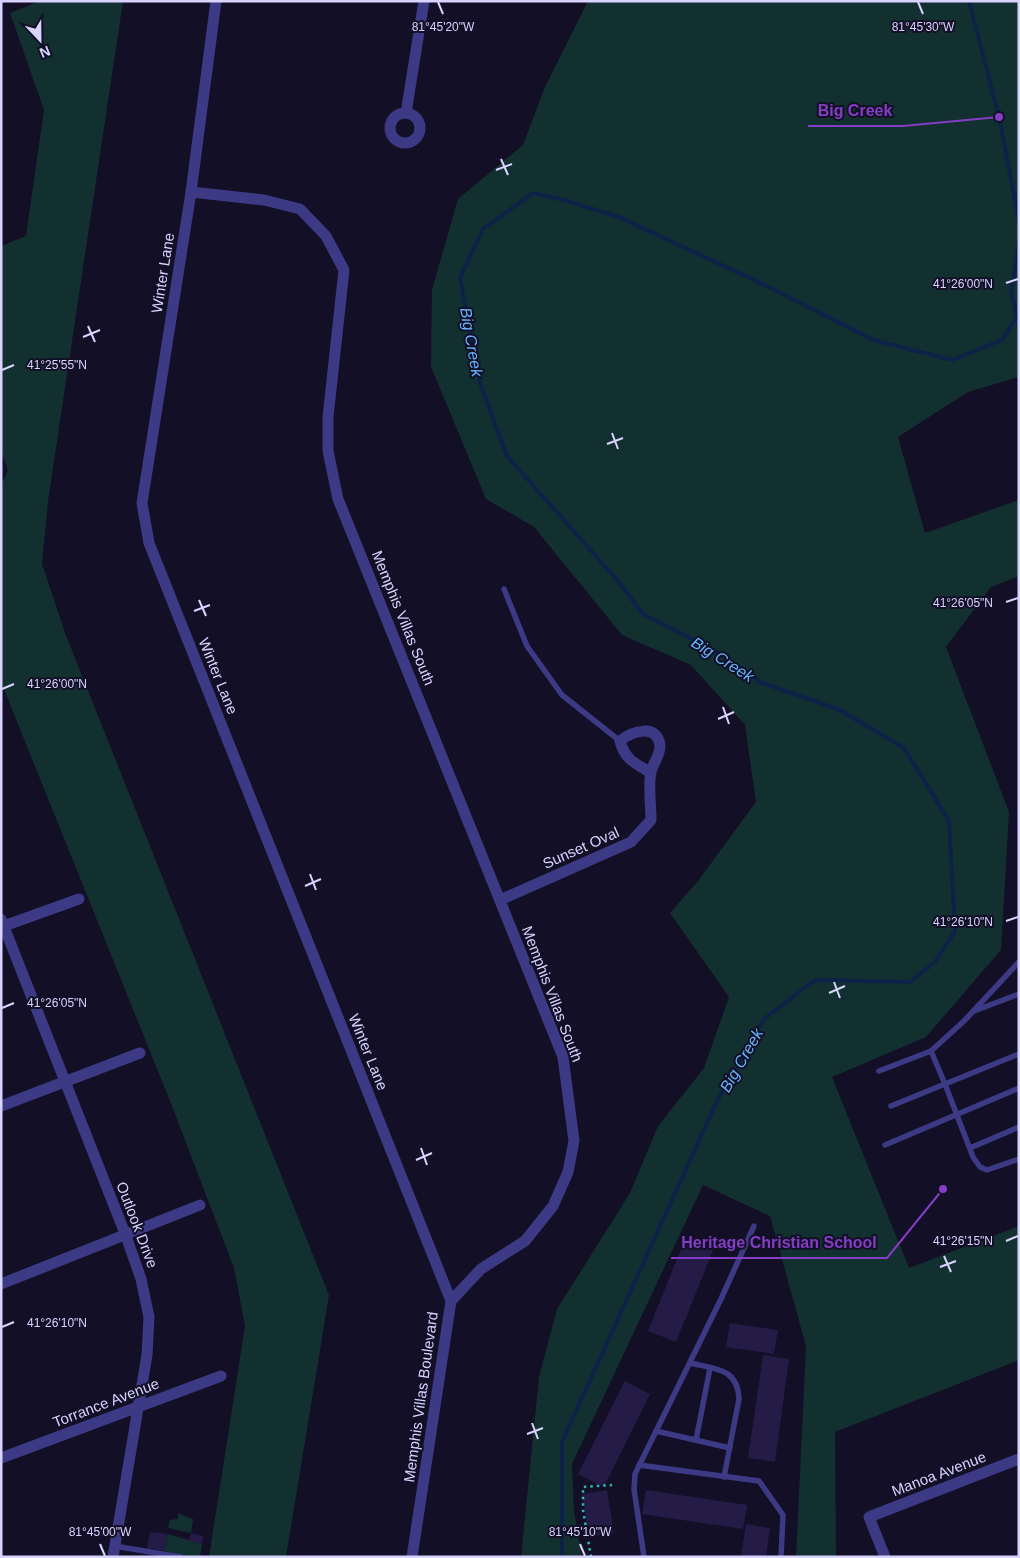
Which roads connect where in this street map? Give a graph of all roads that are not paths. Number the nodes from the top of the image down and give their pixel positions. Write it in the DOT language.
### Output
graph roads {
  1 [pos="216,1"];
  2 [pos="424,1"];
  3 [pos="406,113"];
  4 [pos="191,192"];
  5 [pos="504,589"];
  6 [pos="620,741"];
  7 [pos="651,772"];
  8 [pos="79,899"];
  9 [pos="500,900"];
  10 [pos="2,924"];
  11 [pos="1019,962"];
  12 [pos="1019,994"];
  13 [pos="973,1011"];
  14 [pos="930,1051"];
  15 [pos="140,1053"];
  16 [pos="1019,1054"];
  17 [pos="879,1071"];
  18 [pos="64,1082"];
  19 [pos="945,1084"];
  20 [pos="1019,1088"];
  21 [pos="1,1106"];
  22 [pos="891,1106"];
  23 [pos="958,1116"];
  24 [pos="1019,1127"];
  25 [pos="574,1141"];
  26 [pos="886,1145"];
  27 [pos="970,1148"];
  28 [pos="1019,1159"];
  29 [pos="200,1205"];
  30 [pos="754,1226"];
  31 [pos="126,1236"];
  32 [pos="1,1284"];
  33 [pos="450,1301"];
  34 [pos="690,1363"];
  35 [pos="710,1368"];
  36 [pos="221,1376"];
  37 [pos="137,1406"];
  38 [pos="656,1431"];
  39 [pos="696,1440"];
  40 [pos="730,1448"];
  41 [pos="1,1458"];
  42 [pos="1019,1459"];
  43 [pos="639,1465"];
  44 [pos="724,1477"];
  45 [pos="114,1551"];
  46 [pos="181,1557"];
  47 [pos="412,1557"];
  48 [pos="644,1557"];
  49 [pos="781,1557"];
  50 [pos="885,1557"];
  1 -- 4 [label="street, Winter Lane"];
  2 -- 3 [label="street"];
  4 -- 9 [label="street, Memphis Villas South"];
  4 -- 33 [label="street, Winter Lane"];
  5 -- 6 [label="lane"];
  6 -- 7 [label="street"];
  6 -- 7 [label="street, Sunset Oval"];
  7 -- 9 [label="street, Sunset Oval"];
  8 -- 10 [label="street"];
  9 -- 25 [label="street, Memphis Villas South"];
  10 -- 18 [label="street, Outlook Drive"];
  11 -- 13 [label="lane"];
  12 -- 13 [label="lane"];
  13 -- 14 [label="lane"];
  14 -- 17 [label="lane"];
  14 -- 19 [label="lane"];
  15 -- 18 [label="street"];
  16 -- 19 [label="lane"];
  18 -- 21 [label="street"];
  18 -- 31 [label="street, Outlook Drive"];
  19 -- 22 [label="lane"];
  19 -- 23 [label="lane"];
  20 -- 23 [label="lane"];
  23 -- 26 [label="lane"];
  23 -- 27 [label="lane"];
  24 -- 27 [label="lane"];
  25 -- 33 [label="street, Memphis Villas Boulevard"];
  27 -- 28 [label="lane"];
  29 -- 31 [label="street"];
  30 -- 34 [label="lane"];
  31 -- 32 [label="street"];
  31 -- 37 [label="street, Outlook Drive"];
  33 -- 47 [label="street, Memphis Villas Boulevard"];
  34 -- 35 [label="lane"];
  34 -- 38 [label="lane"];
  35 -- 39 [label="lane"];
  35 -- 40 [label="lane"];
  36 -- 37 [label="street, Torrance Avenue"];
  37 -- 41 [label="street, Torrance Avenue"];
  37 -- 45 [label="street, Outlook Drive"];
  38 -- 39 [label="lane"];
  38 -- 43 [label="lane"];
  39 -- 40 [label="lane"];
  40 -- 44 [label="lane"];
  42 -- 50 [label="street, Manoa Avenue"];
  43 -- 44 [label="lane"];
  43 -- 48 [label="lane"];
  44 -- 49 [label="lane"];
  45 -- 46 [label="lane"];
}
